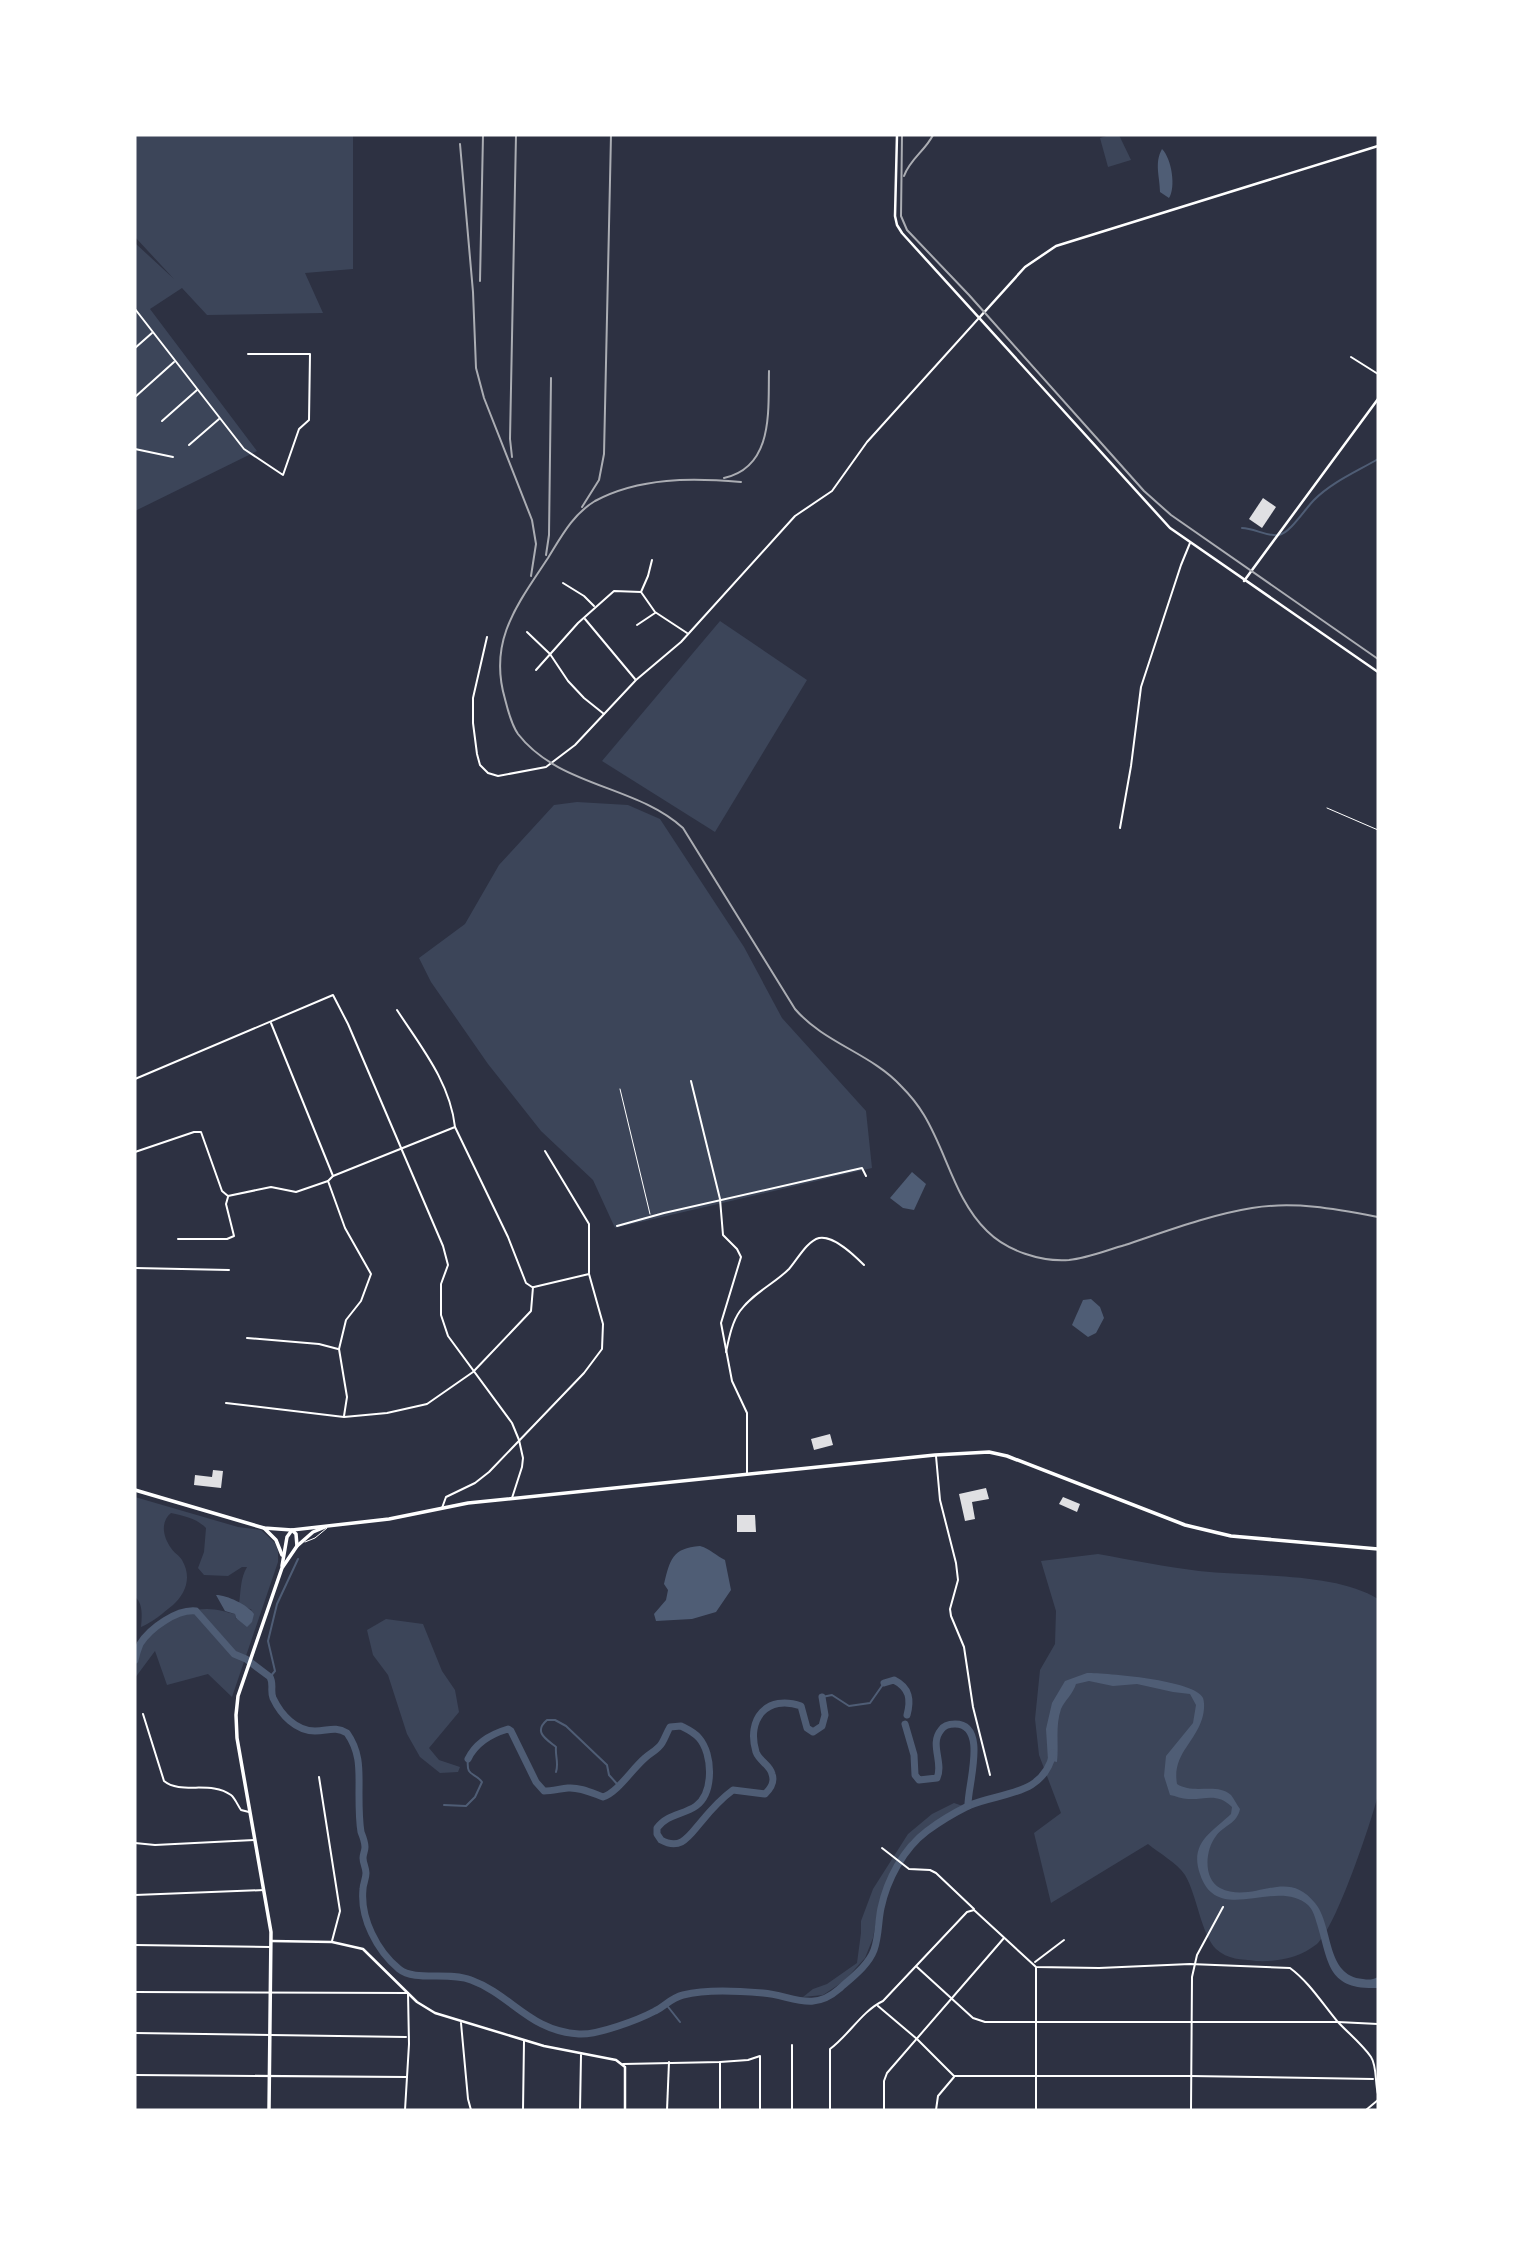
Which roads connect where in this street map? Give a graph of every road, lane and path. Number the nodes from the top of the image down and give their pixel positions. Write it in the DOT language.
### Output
graph roads {
  1 [pos="897,135"];
  2 [pos="1378,146"];
  3 [pos="135,309"];
  4 [pos="979,318"];
  5 [pos="152,332"];
  6 [pos="135,348"];
  7 [pos="248,354"];
  8 [pos="1351,358"];
  9 [pos="175,361"];
  10 [pos="1378,374"];
  11 [pos="197,390"];
  12 [pos="135,397"];
  13 [pos="1378,399"];
  14 [pos="220,418"];
  15 [pos="162,421"];
  16 [pos="189,445"];
  17 [pos="135,449"];
  18 [pos="173,457"];
  19 [pos="1190,543"];
  20 [pos="652,560"];
  21 [pos="1244,581"];
  22 [pos="563,583"];
  23 [pos="641,592"];
  24 [pos="595,607"];
  25 [pos="656,612"];
  26 [pos="583,618"];
  27 [pos="637,625"];
  28 [pos="527,632"];
  29 [pos="688,634"];
  30 [pos="487,637"];
  31 [pos="550,654"];
  32 [pos="536,670"];
  33 [pos="1378,672"];
  34 [pos="636,680"];
  35 [pos="605,714"];
  36 [pos="1327,808"];
  37 [pos="1120,828"];
  38 [pos="1378,830"];
  39 [pos="397,1010"];
  40 [pos="270,1022"];
  41 [pos="135,1079"];
  42 [pos="691,1081"];
  43 [pos="620,1089"];
  44 [pos="455,1127"];
  45 [pos="401,1149"];
  46 [pos="545,1150"];
  47 [pos="135,1152"];
  48 [pos="333,1176"];
  49 [pos="866,1176"];
  50 [pos="328,1181"];
  51 [pos="228,1196"];
  52 [pos="720,1200"];
  53 [pos="651,1216"];
  54 [pos="617,1226"];
  55 [pos="178,1239"];
  56 [pos="864,1265"];
  57 [pos="135,1268"];
  58 [pos="229,1270"];
  59 [pos="589,1274"];
  60 [pos="533,1287"];
  61 [pos="247,1338"];
  62 [pos="339,1349"];
  63 [pos="726,1353"];
  64 [pos="473,1372"];
  65 [pos="226,1404"];
  66 [pos="344,1417"];
  67 [pos="519,1440"];
  68 [pos="936,1455"];
  69 [pos="747,1475"];
  70 [pos="135,1490"];
  71 [pos="512,1498"];
  72 [pos="442,1508"];
  73 [pos="330,1526"];
  74 [pos="264,1528"];
  75 [pos="292,1530"];
  76 [pos="298,1545"];
  77 [pos="1378,1549"];
  78 [pos="283,1560"];
  79 [pos="282,1568"];
  80 [pos="143,1714"];
  81 [pos="990,1775"];
  82 [pos="318,1777"];
  83 [pos="250,1812"];
  84 [pos="255,1840"];
  85 [pos="135,1843"];
  86 [pos="883,1847"];
  87 [pos="265,1891"];
  88 [pos="135,1895"];
  89 [pos="1223,1907"];
  90 [pos="974,1910"];
  91 [pos="1004,1937"];
  92 [pos="1064,1940"];
  93 [pos="271,1941"];
  94 [pos="332,1942"];
  95 [pos="135,1945"];
  96 [pos="271,1947"];
  97 [pos="1034,1963"];
  98 [pos="916,1966"];
  99 [pos="1194,1966"];
  100 [pos="1036,1967"];
  101 [pos="135,1992"];
  102 [pos="270,1992"];
  103 [pos="408,1993"];
  104 [pos="951,1998"];
  105 [pos="876,2005"];
  106 [pos="461,2022"];
  107 [pos="1037,2022"];
  108 [pos="1338,2022"];
  109 [pos="1192,2023"];
  110 [pos="1378,2024"];
  111 [pos="135,2033"];
  112 [pos="270,2034"];
  113 [pos="407,2037"];
  114 [pos="917,2039"];
  115 [pos="524,2041"];
  116 [pos="792,2045"];
  117 [pos="581,2054"];
  118 [pos="669,2062"];
  119 [pos="720,2062"];
  120 [pos="622,2064"];
  121 [pos="135,2075"];
  122 [pos="954,2076"];
  123 [pos="1037,2076"];
  124 [pos="1191,2076"];
  125 [pos="269,2077"];
  126 [pos="408,2077"];
  127 [pos="1374,2079"];
  128 [pos="1378,2094"];
  129 [pos="1378,2100"];
  130 [pos="269,2110"];
  131 [pos="405,2110"];
  132 [pos="471,2110"];
  133 [pos="523,2110"];
  134 [pos="580,2110"];
  135 [pos="625,2110"];
  136 [pos="667,2110"];
  137 [pos="720,2110"];
  138 [pos="760,2110"];
  139 [pos="792,2110"];
  140 [pos="830,2110"];
  141 [pos="884,2110"];
  142 [pos="936,2110"];
  143 [pos="1036,2110"];
  144 [pos="1191,2110"];
  145 [pos="1366,2110"];
  1 -- 4 [label="street"];
  2 -- 4 [label="street"];
  3 -- 5 [label="street"];
  4 -- 19 [label="street"];
  4 -- 29 [label="street"];
  5 -- 6 [label="street"];
  5 -- 9 [label="street"];
  7 -- 14 [label="street"];
  8 -- 10 [label="street"];
  9 -- 11 [label="street"];
  9 -- 12 [label="street"];
  11 -- 14 [label="street"];
  11 -- 15 [label="street"];
  13 -- 21 [label="street"];
  14 -- 16 [label="street"];
  17 -- 18 [label="street"];
  19 -- 21 [label="street"];
  19 -- 37 [label="street"];
  20 -- 23 [label="street"];
  21 -- 33 [label="street"];
  22 -- 24 [label="street"];
  23 -- 24 [label="street"];
  23 -- 25 [label="street"];
  24 -- 26 [label="street"];
  25 -- 27 [label="street"];
  25 -- 29 [label="street"];
  26 -- 31 [label="street"];
  26 -- 34 [label="street"];
  28 -- 31 [label="street"];
  29 -- 34 [label="street"];
  30 -- 35 [label="street"];
  31 -- 32 [label="street"];
  31 -- 35 [label="street"];
  34 -- 35 [label="street"];
  36 -- 38 [label="lane"];
  39 -- 44 [label="street"];
  40 -- 41 [label="street"];
  40 -- 45 [label="street"];
  40 -- 48 [label="street"];
  42 -- 52 [label="street"];
  43 -- 53 [label="lane"];
  44 -- 45 [label="street"];
  44 -- 60 [label="street"];
  45 -- 48 [label="street"];
  45 -- 64 [label="street"];
  46 -- 59 [label="street"];
  47 -- 51 [label="street"];
  48 -- 50 [label="street"];
  49 -- 52 [label="street"];
  50 -- 51 [label="street"];
  50 -- 62 [label="street"];
  51 -- 55 [label="street"];
  52 -- 53 [label="street"];
  52 -- 63 [label="street"];
  53 -- 54 [label="street"];
  56 -- 63 [label="street"];
  57 -- 58 [label="street"];
  59 -- 60 [label="street"];
  59 -- 67 [label="street"];
  60 -- 64 [label="street"];
  61 -- 62 [label="street"];
  62 -- 66 [label="street"];
  63 -- 69 [label="street"];
  64 -- 66 [label="street"];
  64 -- 67 [label="street"];
  65 -- 66 [label="street"];
  67 -- 71 [label="street"];
  67 -- 72 [label="street"];
  68 -- 69 [label="main road"];
  68 -- 77 [label="main road"];
  68 -- 81 [label="street"];
  69 -- 71 [label="main road"];
  70 -- 74 [label="main road"];
  71 -- 72 [label="main road"];
  72 -- 73 [label="main road"];
  73 -- 75 [label="main road"];
  73 -- 76 [label="main road"];
  74 -- 75 [label="main road"];
  74 -- 78 [label="main road"];
  75 -- 76 [label="main road"];
  75 -- 78 [label="main road"];
  76 -- 79 [label="main road"];
  78 -- 79 [label="main road"];
  79 -- 83 [label="main road"];
  80 -- 83 [label="street"];
  82 -- 94 [label="street"];
  83 -- 84 [label="main road"];
  84 -- 85 [label="street"];
  84 -- 87 [label="main road"];
  86 -- 90 [label="street"];
  87 -- 88 [label="street"];
  87 -- 93 [label="main road"];
  89 -- 99 [label="street"];
  90 -- 91 [label="street"];
  90 -- 98 [label="street"];
  91 -- 97 [label="street"];
  91 -- 104 [label="street"];
  92 -- 97 [label="street"];
  93 -- 94 [label="street"];
  93 -- 96 [label="main road"];
  94 -- 103 [label="street"];
  95 -- 96 [label="street"];
  96 -- 102 [label="main road"];
  97 -- 100 [label="street"];
  98 -- 104 [label="street"];
  98 -- 105 [label="street"];
  99 -- 100 [label="street"];
  99 -- 108 [label="street"];
  99 -- 109 [label="street"];
  100 -- 107 [label="street"];
  101 -- 102 [label="street"];
  102 -- 103 [label="street"];
  102 -- 112 [label="main road"];
  103 -- 106 [label="street"];
  103 -- 113 [label="street"];
  104 -- 107 [label="street"];
  104 -- 114 [label="street"];
  105 -- 114 [label="street"];
  105 -- 140 [label="street"];
  106 -- 115 [label="street"];
  106 -- 132 [label="street"];
  107 -- 109 [label="street"];
  107 -- 123 [label="street"];
  108 -- 109 [label="street"];
  108 -- 110 [label="street"];
  108 -- 127 [label="street"];
  109 -- 124 [label="street"];
  111 -- 112 [label="street"];
  112 -- 113 [label="street"];
  112 -- 125 [label="main road"];
  113 -- 126 [label="street"];
  114 -- 122 [label="street"];
  114 -- 141 [label="street"];
  115 -- 117 [label="street"];
  115 -- 133 [label="street"];
  116 -- 139 [label="street"];
  117 -- 120 [label="street"];
  117 -- 134 [label="street"];
  118 -- 119 [label="street"];
  118 -- 120 [label="street"];
  118 -- 136 [label="street"];
  119 -- 137 [label="street"];
  119 -- 138 [label="street"];
  120 -- 135 [label="street"];
  121 -- 125 [label="street"];
  122 -- 123 [label="street"];
  122 -- 142 [label="street"];
  123 -- 124 [label="street"];
  123 -- 143 [label="street"];
  124 -- 127 [label="street"];
  124 -- 144 [label="street"];
  125 -- 126 [label="street"];
  125 -- 130 [label="main road"];
  126 -- 131 [label="street"];
  127 -- 128 [label="street"];
  129 -- 145 [label="street"];
}
